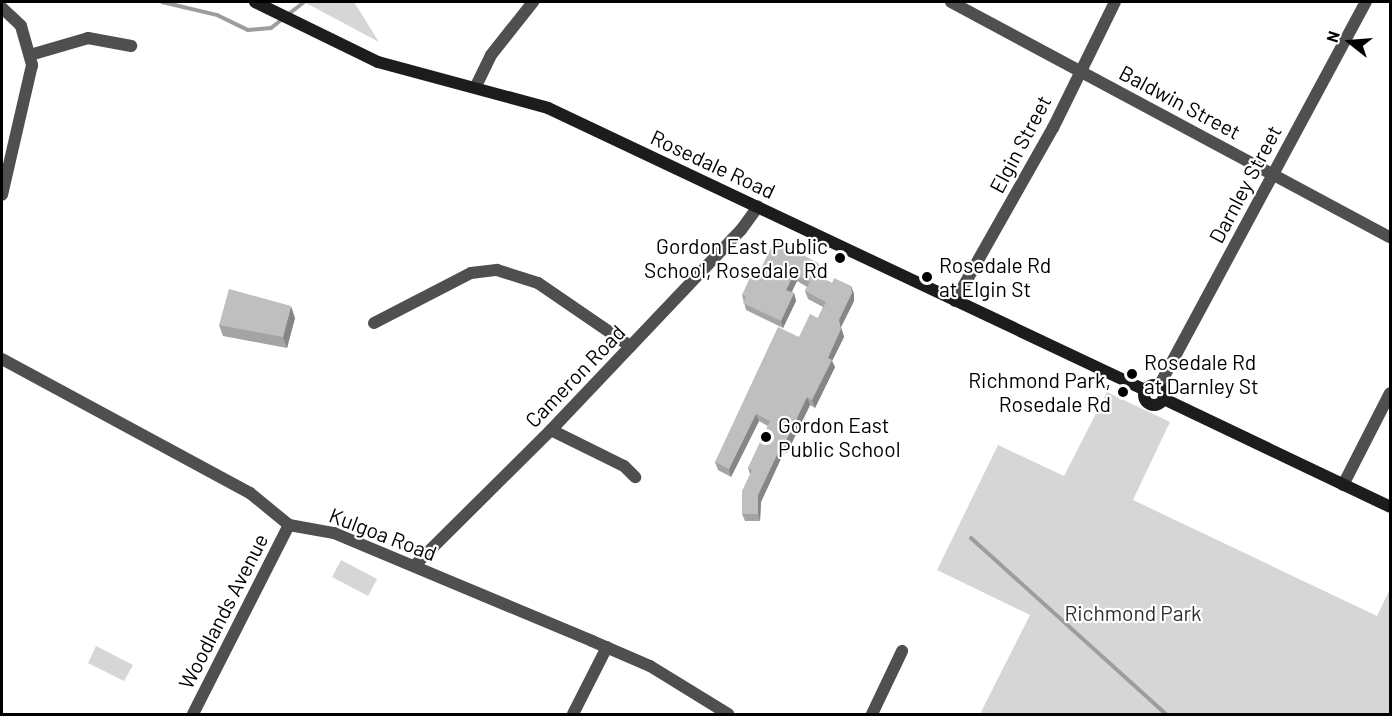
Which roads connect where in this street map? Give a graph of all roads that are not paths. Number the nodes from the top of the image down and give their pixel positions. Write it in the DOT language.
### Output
graph roads {
  1 [pos="255,2"];
  2 [pos="533,2"];
  3 [pos="951,2"];
  4 [pos="1115,2"];
  5 [pos="1366,2"];
  6 [pos="2,8"];
  7 [pos="131,46"];
  8 [pos="30,55"];
  9 [pos="1080,70"];
  10 [pos="476,86"];
  11 [pos="1272,173"];
  12 [pos="2,195"];
  13 [pos="759,207"];
  14 [pos="1390,237"];
  15 [pos="955,301"];
  16 [pos="374,323"];
  17 [pos="630,346"];
  18 [pos="2,359"];
  19 [pos="1159,386"];
  20 [pos="1146,390"];
  21 [pos="1390,393"];
  22 [pos="1164,399"];
  23 [pos="551,430"];
  24 [pos="635,477"];
  25 [pos="1343,485"];
  26 [pos="1390,507"];
  27 [pos="289,525"];
  28 [pos="414,566"];
  29 [pos="607,647"];
  30 [pos="902,651"];
  31 [pos="193,714"];
  32 [pos="573,714"];
  33 [pos="728,714"];
  34 [pos="872,714"];
  1 -- 10 [label="street, Rosedale Road"];
  2 -- 10 [label="street"];
  3 -- 9 [label="street, Baldwin Street"];
  4 -- 9 [label="street, Elgin Street"];
  5 -- 11 [label="street, Darnley Street"];
  6 -- 8 [label="street"];
  7 -- 8 [label="street"];
  8 -- 12 [label="street"];
  9 -- 11 [label="street, Baldwin Street"];
  9 -- 15 [label="street, Elgin Street"];
  10 -- 13 [label="street, Rosedale Road"];
  11 -- 14 [label="street, Baldwin Street"];
  11 -- 19 [label="street, Darnley Street"];
  13 -- 15 [label="street, Rosedale Road"];
  13 -- 17 [label="street, Cameron Road"];
  15 -- 20 [label="street, Rosedale Road"];
  16 -- 17 [label="street"];
  17 -- 23 [label="street, Cameron Road"];
  18 -- 27 [label="street, Kulgoa Road"];
  19 -- 20 [label="street"];
  19 -- 22 [label="street"];
  20 -- 22 [label="street, Rosedale Road"];
  21 -- 25 [label="street"];
  22 -- 25 [label="street"];
  23 -- 24 [label="street"];
  23 -- 28 [label="street, Cameron Road"];
  25 -- 26 [label="street"];
  27 -- 28 [label="street, Kulgoa Road"];
  27 -- 31 [label="street, Woodlands Avenue"];
  28 -- 29 [label="street, Kulgoa Road"];
  29 -- 32 [label="street"];
  29 -- 33 [label="street, Kulgoa Road"];
  30 -- 34 [label="street"];
}
